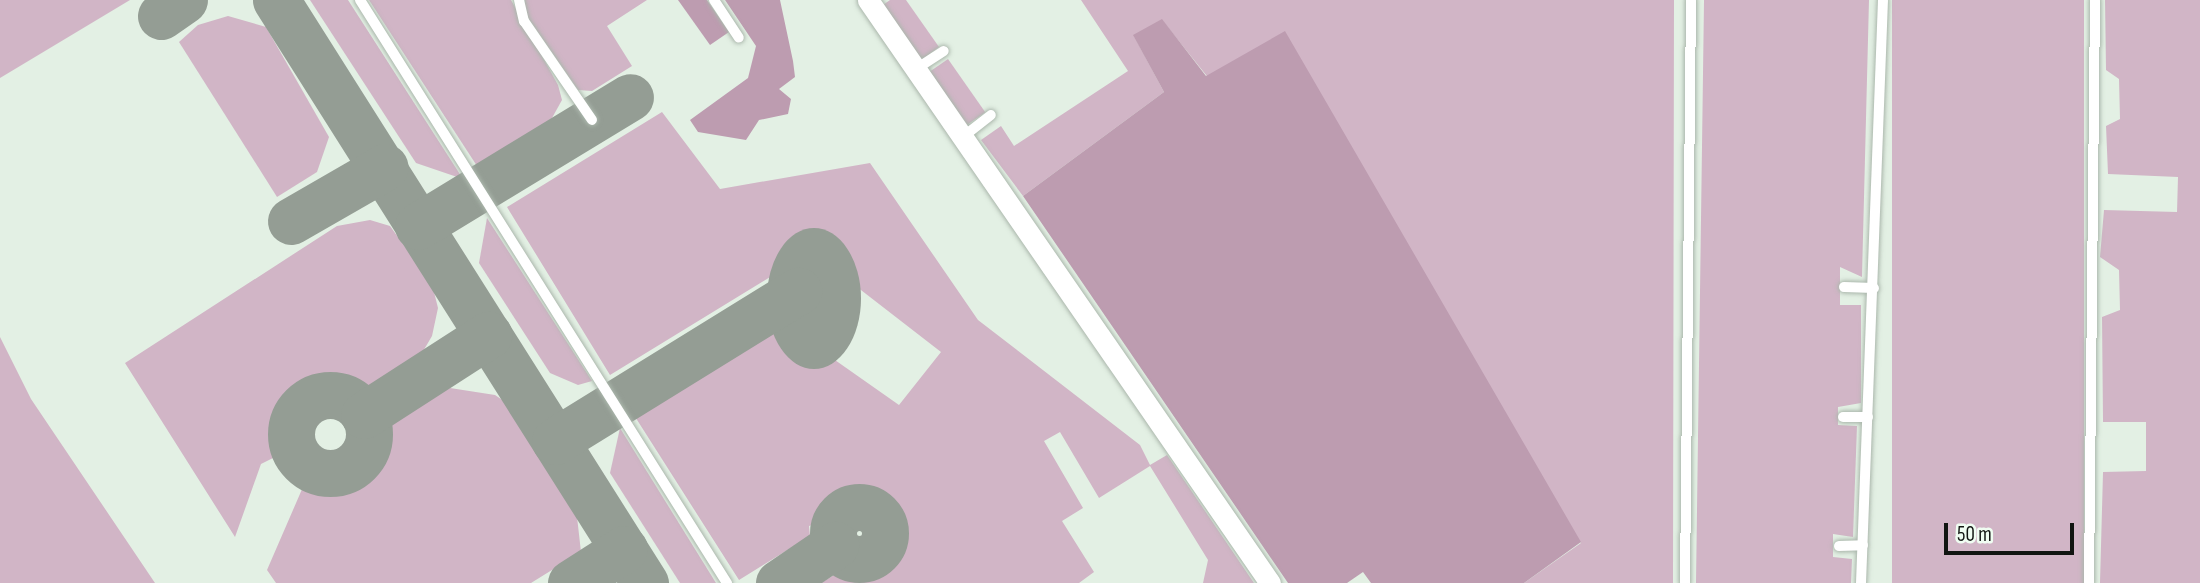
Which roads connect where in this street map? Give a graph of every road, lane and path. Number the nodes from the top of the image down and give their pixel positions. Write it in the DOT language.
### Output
graph roads {
  1 [pos="360,0"];
  2 [pos="519,0"];
  3 [pos="714,0"];
  4 [pos="1691,0"];
  5 [pos="1883,0"];
  6 [pos="2095,0"];
  7 [pos="871,1"];
  8 [pos="739,38"];
  9 [pos="944,51"];
  10 [pos="916,69"];
  11 [pos="991,116"];
  12 [pos="592,120"];
  13 [pos="964,136"];
  14 [pos="1844,287"];
  15 [pos="1874,288"];
  16 [pos="1843,417"];
  17 [pos="1868,418"];
  18 [pos="1863,545"];
  19 [pos="1839,546"];
  20 [pos="727,583"];
  21 [pos="1270,583"];
  22 [pos="1685,583"];
  23 [pos="1861,583"];
  24 [pos="2089,583"];
  1 -- 20 [label="lane"];
  2 -- 12 [label="lane"];
  3 -- 8 [label="lane"];
  4 -- 22 [label="lane"];
  5 -- 15 [label="lane"];
  6 -- 24 [label="lane"];
  7 -- 10 [label="street"];
  9 -- 10 [label="lane"];
  10 -- 13 [label="street"];
  11 -- 13 [label="lane"];
  13 -- 21 [label="street"];
  14 -- 15 [label="lane"];
  15 -- 17 [label="lane"];
  16 -- 17 [label="lane"];
  17 -- 18 [label="lane"];
  18 -- 19 [label="lane"];
  18 -- 23 [label="lane"];
}
